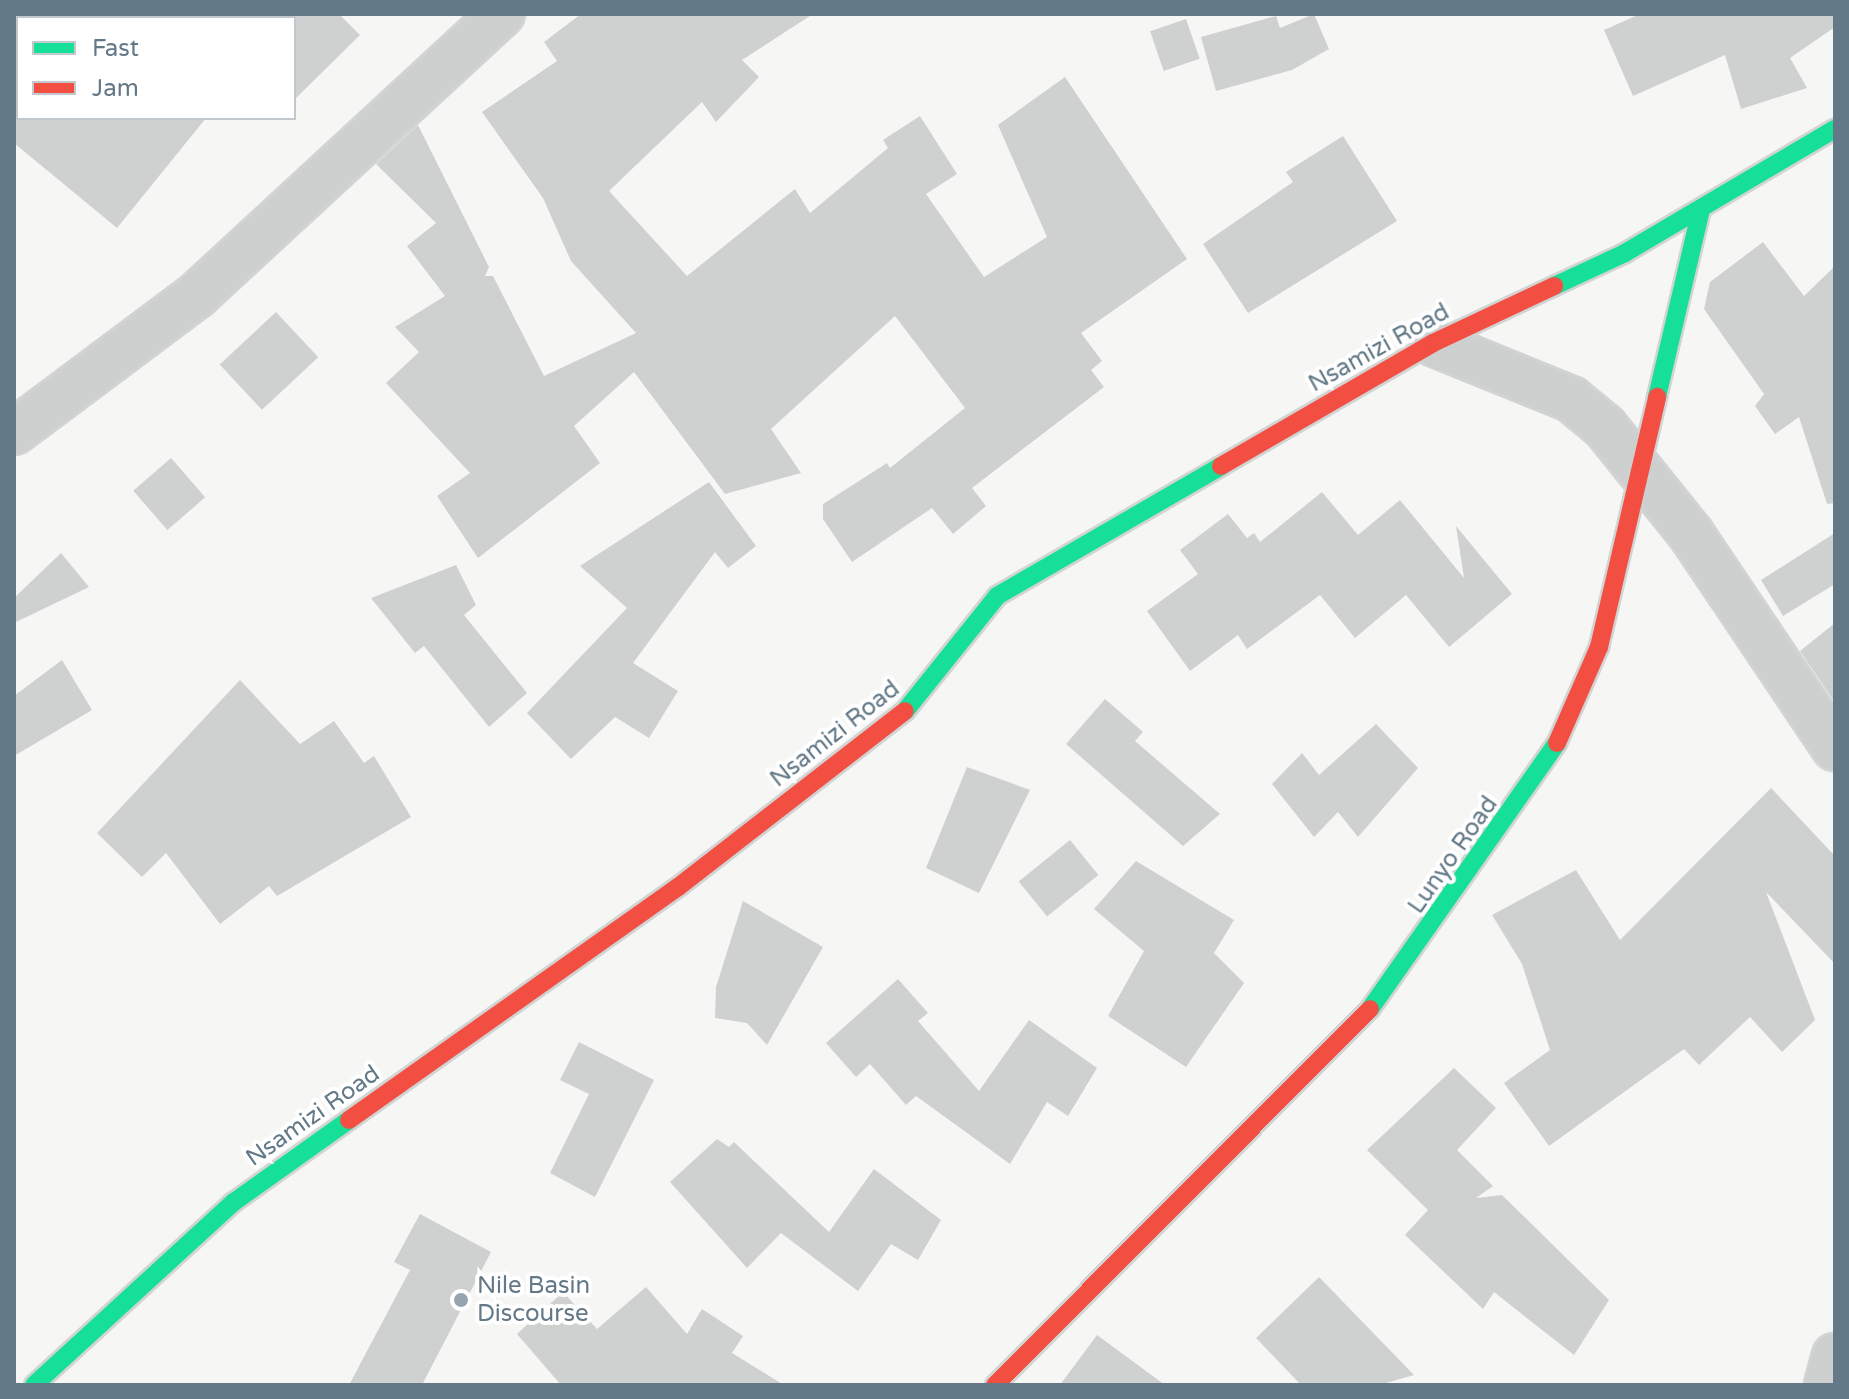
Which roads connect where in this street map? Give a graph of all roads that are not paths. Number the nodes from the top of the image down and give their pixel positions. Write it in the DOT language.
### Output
graph roads {
  1 [pos="502,14"];
  2 [pos="1835,129"];
  3 [pos="1701,210"];
  4 [pos="1433,343"];
  5 [pos="14,432"];
  6 [pos="1638,468"];
  7 [pos="1835,748"];
  8 [pos="1835,1356"];
  9 [pos="34,1385"];
  10 [pos="995,1385"];
  11 [pos="1827,1385"];
  1 -- 5 [label="street"];
  2 -- 3 [label="street, Nsamizi Road"];
  3 -- 4 [label="street, Nsamizi Road"];
  3 -- 6 [label="street, Lunyo Road"];
  4 -- 6 [label="street"];
  4 -- 9 [label="street, Nsamizi Road"];
  6 -- 7 [label="street"];
  6 -- 10 [label="street, Lunyo Road"];
  8 -- 11 [label="street"];
}
